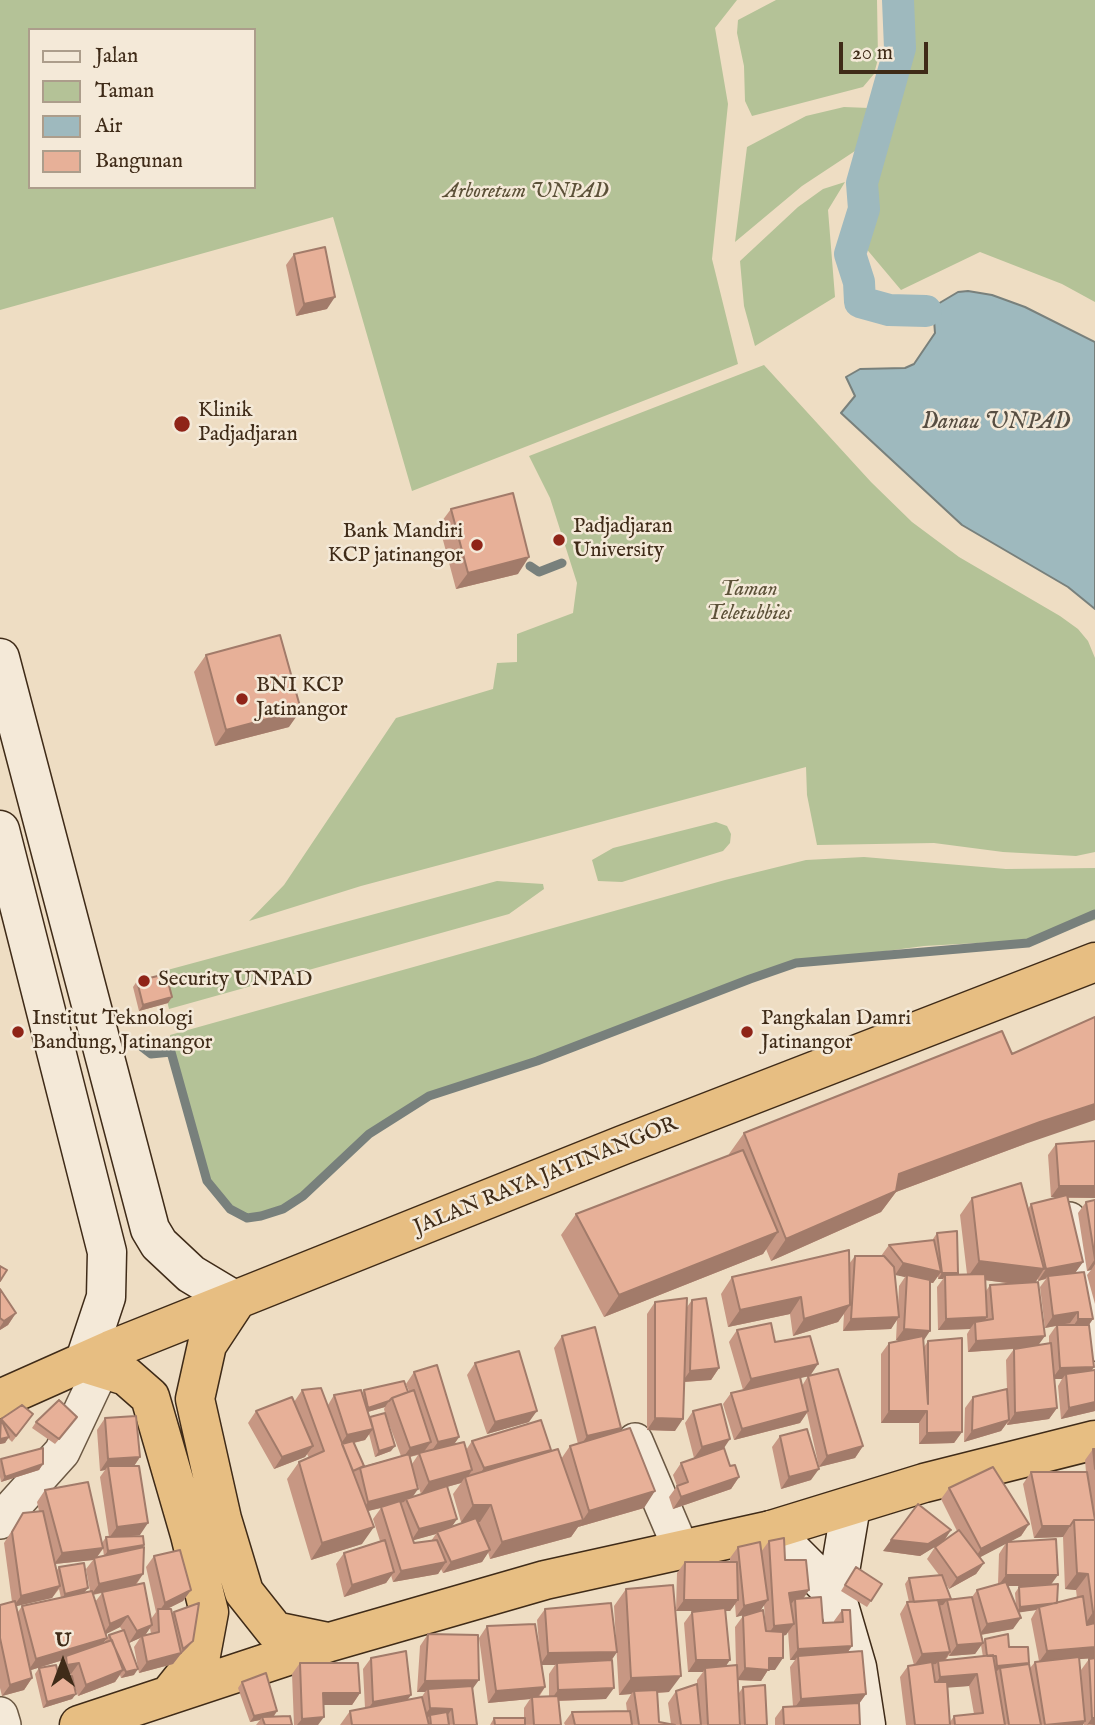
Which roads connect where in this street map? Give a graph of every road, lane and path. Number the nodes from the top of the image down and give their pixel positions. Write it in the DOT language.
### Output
graph roads {
  1 [pos="0,658"];
  2 [pos="0,830"];
  3 [pos="1095,962"];
  4 [pos="84,976"];
  5 [pos="42,987"];
  6 [pos="1066,1208"];
  7 [pos="236,1301"];
  8 [pos="1095,1343"];
  9 [pos="98,1360"];
  10 [pos="0,1399"];
  11 [pos="1095,1440"];
  12 [pos="635,1441"];
  13 [pos="851,1506"];
  14 [pos="0,1521"];
  15 [pos="771,1530"];
  16 [pos="681,1549"];
  17 [pos="836,1595"];
  18 [pos="330,1642"];
  19 [pos="169,1695"];
  20 [pos="0,1715"];
  21 [pos="3,1725"];
  22 [pos="79,1725"];
  23 [pos="866,1725"];
  1 -- 4 [label="main road"];
  2 -- 5 [label="main road"];
  3 -- 7 [label="highway, JALAN RAYA JATINANGOR"];
  4 -- 5 [label="street"];
  4 -- 7 [label="main road"];
  5 -- 9 [label="main road"];
  6 -- 8 [label="street"];
  7 -- 9 [label="highway, JALAN RAYA JATINANGOR"];
  7 -- 18 [label="highway"];
  9 -- 10 [label="highway, JALAN RAYA JATINANGOR"];
  9 -- 14 [label="street"];
  9 -- 19 [label="highway"];
  11 -- 13 [label="highway"];
  12 -- 16 [label="street"];
  13 -- 15 [label="highway"];
  13 -- 17 [label="main road"];
  15 -- 16 [label="highway"];
  15 -- 17 [label="main road"];
  16 -- 18 [label="highway"];
  17 -- 23 [label="main road"];
  18 -- 19 [label="highway"];
  19 -- 22 [label="highway"];
  20 -- 21 [label="street"];
}
